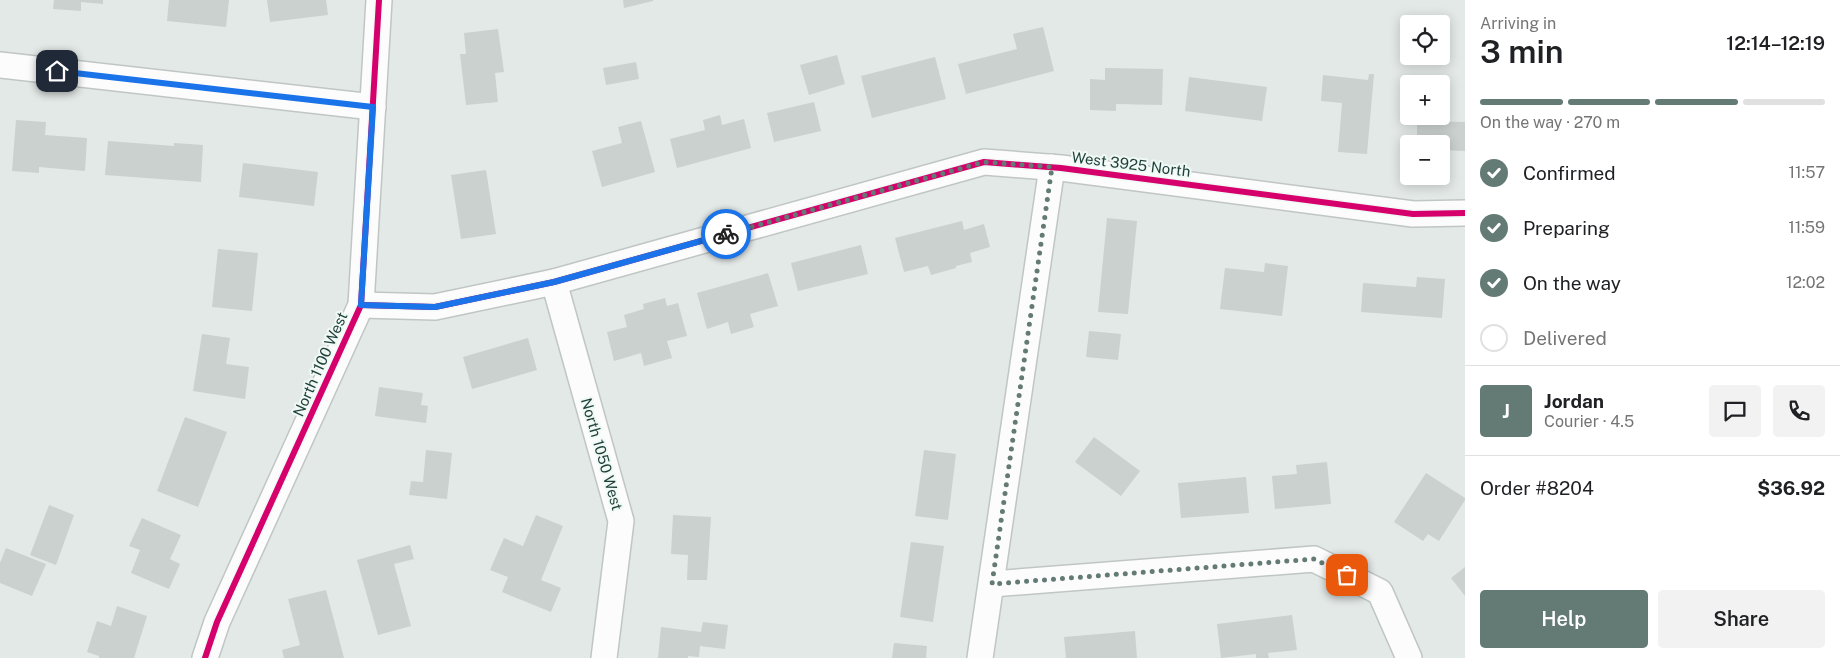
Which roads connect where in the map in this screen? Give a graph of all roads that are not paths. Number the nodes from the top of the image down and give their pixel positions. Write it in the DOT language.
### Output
graph roads {
  1 [pos="379,0"];
  2 [pos="0,65"];
  3 [pos="373,107"];
  4 [pos="1052,167"];
  5 [pos="1465,213"];
  6 [pos="554,282"];
  7 [pos="361,305"];
  8 [pos="992,584"];
  9 [pos="205,658"];
  10 [pos="604,658"];
  11 [pos="980,658"];
  12 [pos="1409,658"];
  1 -- 3 [label="street, North 1100 West"];
  2 -- 3 [label="street"];
  3 -- 7 [label="street, North 1100 West"];
  4 -- 5 [label="street, West 3925 North"];
  4 -- 6 [label="street, West 3925 North"];
  4 -- 8 [label="street"];
  6 -- 7 [label="street, West 3925 North"];
  6 -- 10 [label="street, North 1050 West"];
  7 -- 9 [label="street, North 1100 West"];
  8 -- 11 [label="street"];
  8 -- 12 [label="street"];
}
